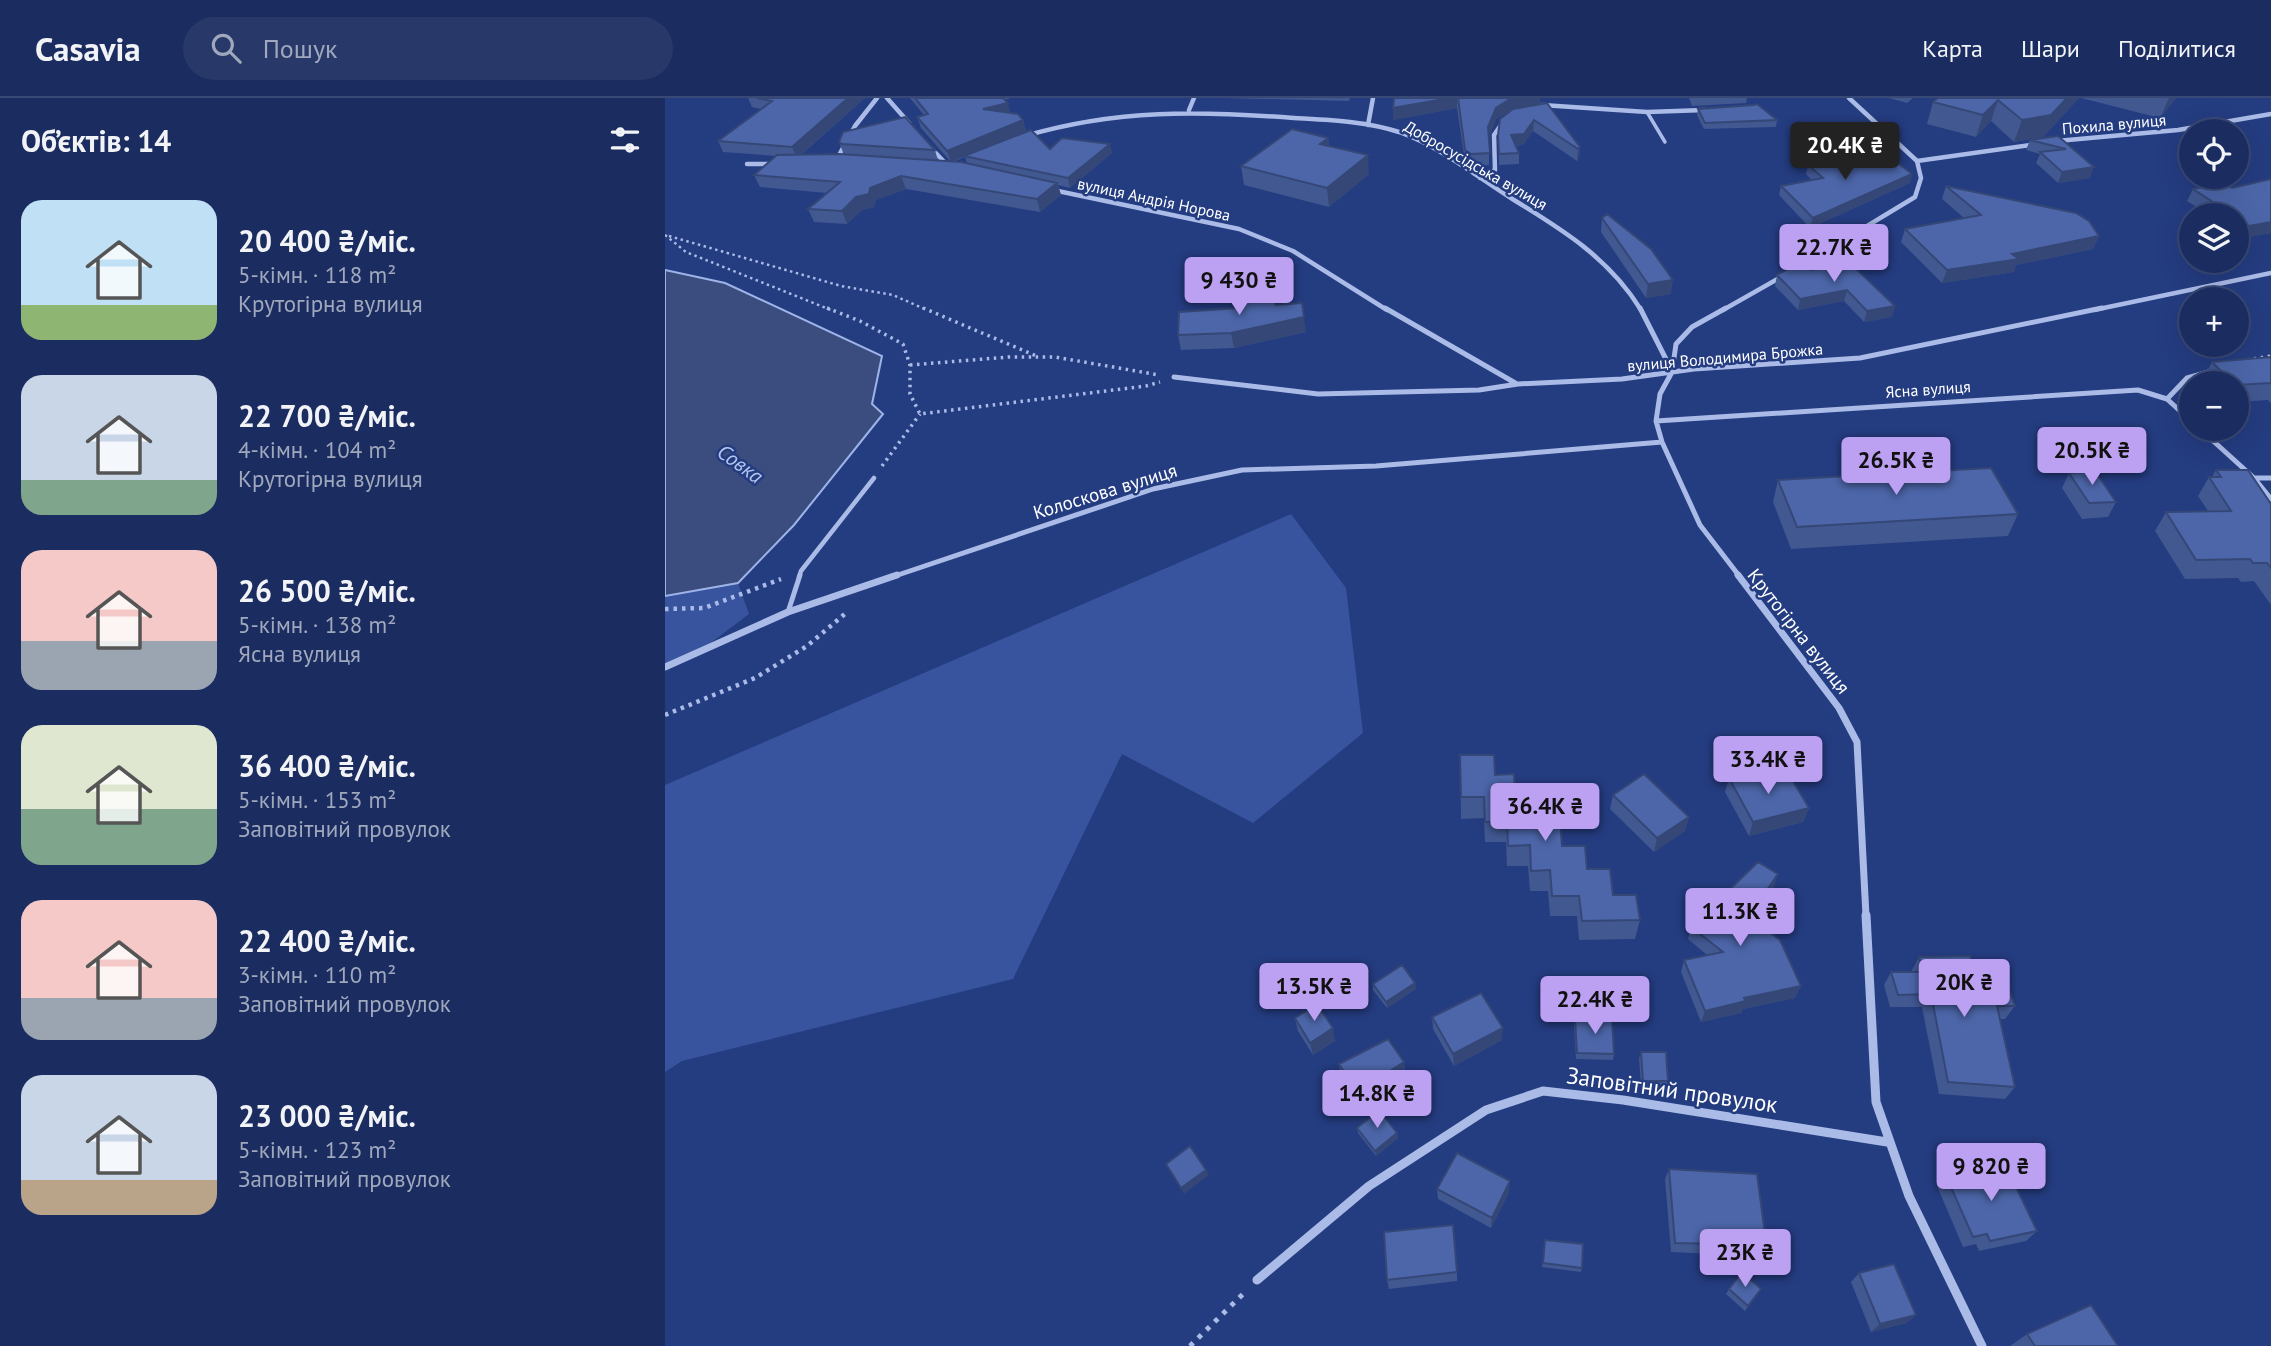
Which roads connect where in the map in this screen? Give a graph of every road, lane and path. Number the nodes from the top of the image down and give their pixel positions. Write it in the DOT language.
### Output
graph roads {
  1 [pos="877,98"];
  2 [pos="887,98"];
  3 [pos="1194,98"];
  4 [pos="1373,98"];
  5 [pos="1849,98"];
  6 [pos="1531,107"];
  7 [pos="1717,109"];
  8 [pos="1189,110"];
  9 [pos="1647,112"];
  10 [pos="2271,114"];
  11 [pos="1510,115"];
  12 [pos="1368,125"];
  13 [pos="912,127"];
  14 [pos="1024,136"];
  15 [pos="1665,142"];
  16 [pos="929,146"];
  17 [pos="1917,161"];
  18 [pos="830,162"];
  19 [pos="747,164"];
  20 [pos="775,164"];
  21 [pos="959,166"];
  22 [pos="936,167"];
  23 [pos="950,168"];
  24 [pos="1480,178"];
  25 [pos="1041,187"];
  26 [pos="665,235"];
  27 [pos="2271,273"];
  28 [pos="2271,356"];
  29 [pos="1039,357"];
  30 [pos="910,365"];
  31 [pos="2212,371"];
  32 [pos="1672,372"];
  33 [pos="1151,373"];
  34 [pos="1174,377"];
  35 [pos="1518,384"];
  36 [pos="1146,386"];
  37 [pos="2179,386"];
  38 [pos="2167,398"];
  39 [pos="2179,410"];
  40 [pos="920,414"];
  41 [pos="1656,421"];
  42 [pos="2213,441"];
  43 [pos="1662,442"];
  44 [pos="874,478"];
  45 [pos="2254,478"];
  46 [pos="2271,478"];
  47 [pos="2271,499"];
  48 [pos="801,572"];
  49 [pos="856,606"];
  50 [pos="665,608"];
  51 [pos="788,612"];
  52 [pos="665,667"];
  53 [pos="665,715"];
  54 [pos="1887,1142"];
  55 [pos="1257,1280"];
  56 [pos="1190,1346"];
  57 [pos="1982,1346"];
  1 -- 18 [label="street"];
  2 -- 13 [label="street"];
  3 -- 8 [label="street"];
  4 -- 12 [label="street"];
  5 -- 17 [label="street"];
  6 -- 9 [label="street"];
  7 -- 9 [label="street"];
  8 -- 12 [label="street, Добросусідська вулиця"];
  8 -- 14 [label="street, Добросусідська вулиця"];
  9 -- 15 [label="lane"];
  10 -- 17 [label="street, Похила вулиця"];
  11 -- 24 [label="street"];
  12 -- 24 [label="street, Добросусідська вулиця"];
  16 -- 23 [label="street"];
  17 -- 32 [label="street, Крутогірна вулиця"];
  19 -- 20 [label="street"];
  21 -- 23 [label="street"];
  22 -- 23 [label="street"];
  24 -- 32 [label="street, Добросусідська вулиця"];
  25 -- 35 [label="street, вулиця Андрія Норова"];
  26 -- 29 [label="path"];
  26 -- 30 [label="path"];
  27 -- 32 [label="street, вулиця Володимира Брожка"];
  28 -- 31 [label="path"];
  29 -- 30 [label="path"];
  29 -- 33 [label="path"];
  30 -- 40 [label="path"];
  32 -- 35 [label="street, вулиця Володимира Брожка"];
  32 -- 41 [label="street, Крутогірна вулиця"];
  34 -- 35 [label="street, вулиця Володимира Брожка"];
  36 -- 40 [label="path"];
  37 -- 38 [label="street"];
  38 -- 39 [label="street"];
  38 -- 41 [label="street, Ясна вулиця"];
  40 -- 44 [label="path"];
  41 -- 43 [label="street, Крутогірна вулиця"];
  42 -- 45 [label="street"];
  43 -- 51 [label="street, Колоскова вулиця"];
  43 -- 54 [label="street, Крутогірна вулиця"];
  44 -- 48 [label="lane"];
  45 -- 46 [label="street"];
  45 -- 47 [label="street"];
  48 -- 50 [label="path"];
  48 -- 51 [label="lane"];
  49 -- 53 [label="path"];
  51 -- 52 [label="street, Колоскова вулиця"];
  54 -- 55 [label="street, Заповітний провулок"];
  54 -- 57 [label="street, Крутогірна вулиця"];
  55 -- 56 [label="path"];
}
